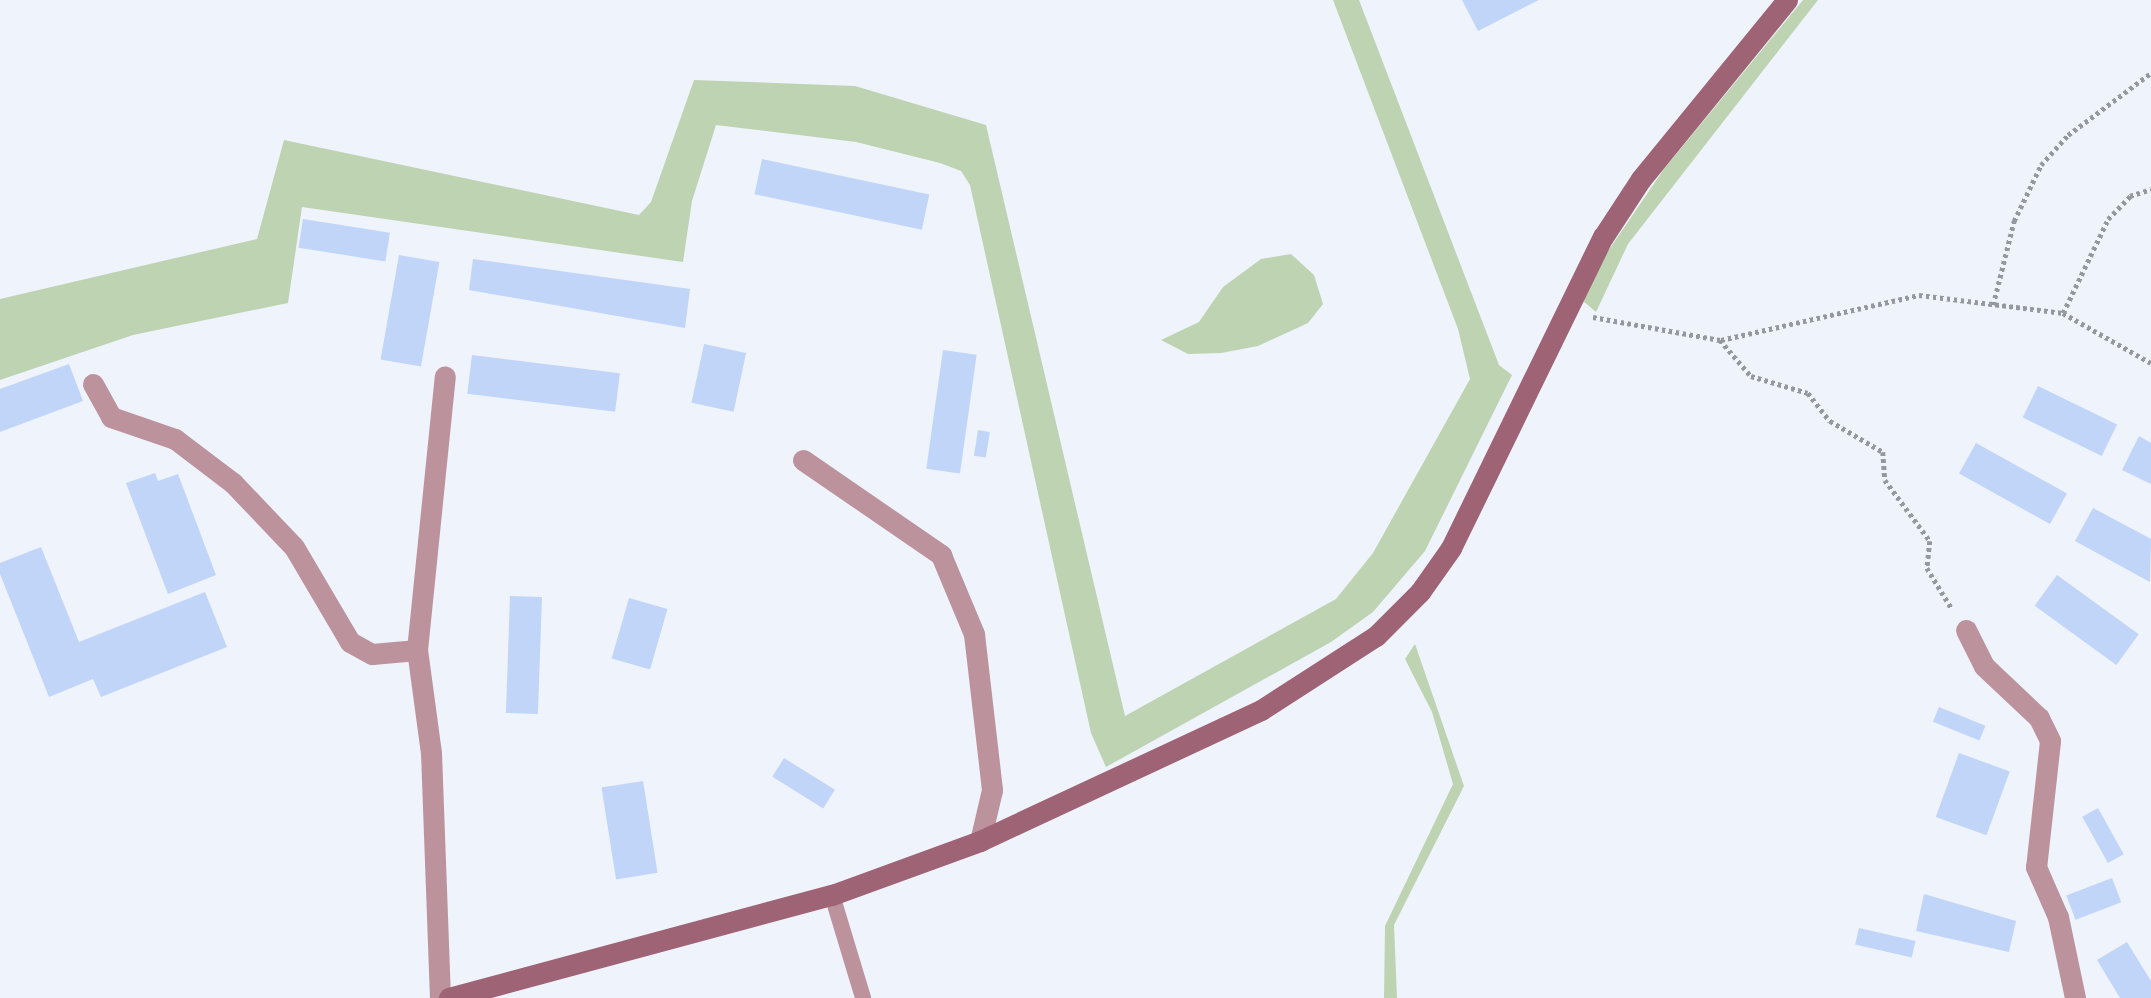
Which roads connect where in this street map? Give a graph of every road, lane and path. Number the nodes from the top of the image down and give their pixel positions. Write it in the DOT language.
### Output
graph roads {
  1 [pos="1787,0"];
  2 [pos="2151,73"];
  3 [pos="2151,189"];
  4 [pos="1571,302"];
  5 [pos="1993,305"];
  6 [pos="2063,313"];
  7 [pos="1720,340"];
  8 [pos="2151,363"];
  9 [pos="445,376"];
  10 [pos="93,384"];
  11 [pos="803,460"];
  12 [pos="1966,630"];
  13 [pos="417,650"];
  14 [pos="980,841"];
  15 [pos="832,895"];
  16 [pos="440,998"];
  17 [pos="449,998"];
  18 [pos="863,998"];
  19 [pos="2075,998"];
  1 -- 4 [label="street"];
  2 -- 5 [label="path"];
  3 -- 6 [label="path"];
  4 -- 7 [label="path"];
  4 -- 14 [label="street"];
  5 -- 6 [label="path"];
  5 -- 7 [label="path"];
  6 -- 8 [label="path"];
  7 -- 12 [label="path"];
  9 -- 13 [label="street"];
  10 -- 13 [label="street"];
  11 -- 14 [label="street"];
  12 -- 19 [label="street"];
  13 -- 16 [label="street"];
  14 -- 15 [label="street"];
  15 -- 17 [label="street"];
  15 -- 18 [label="lane"];
}
